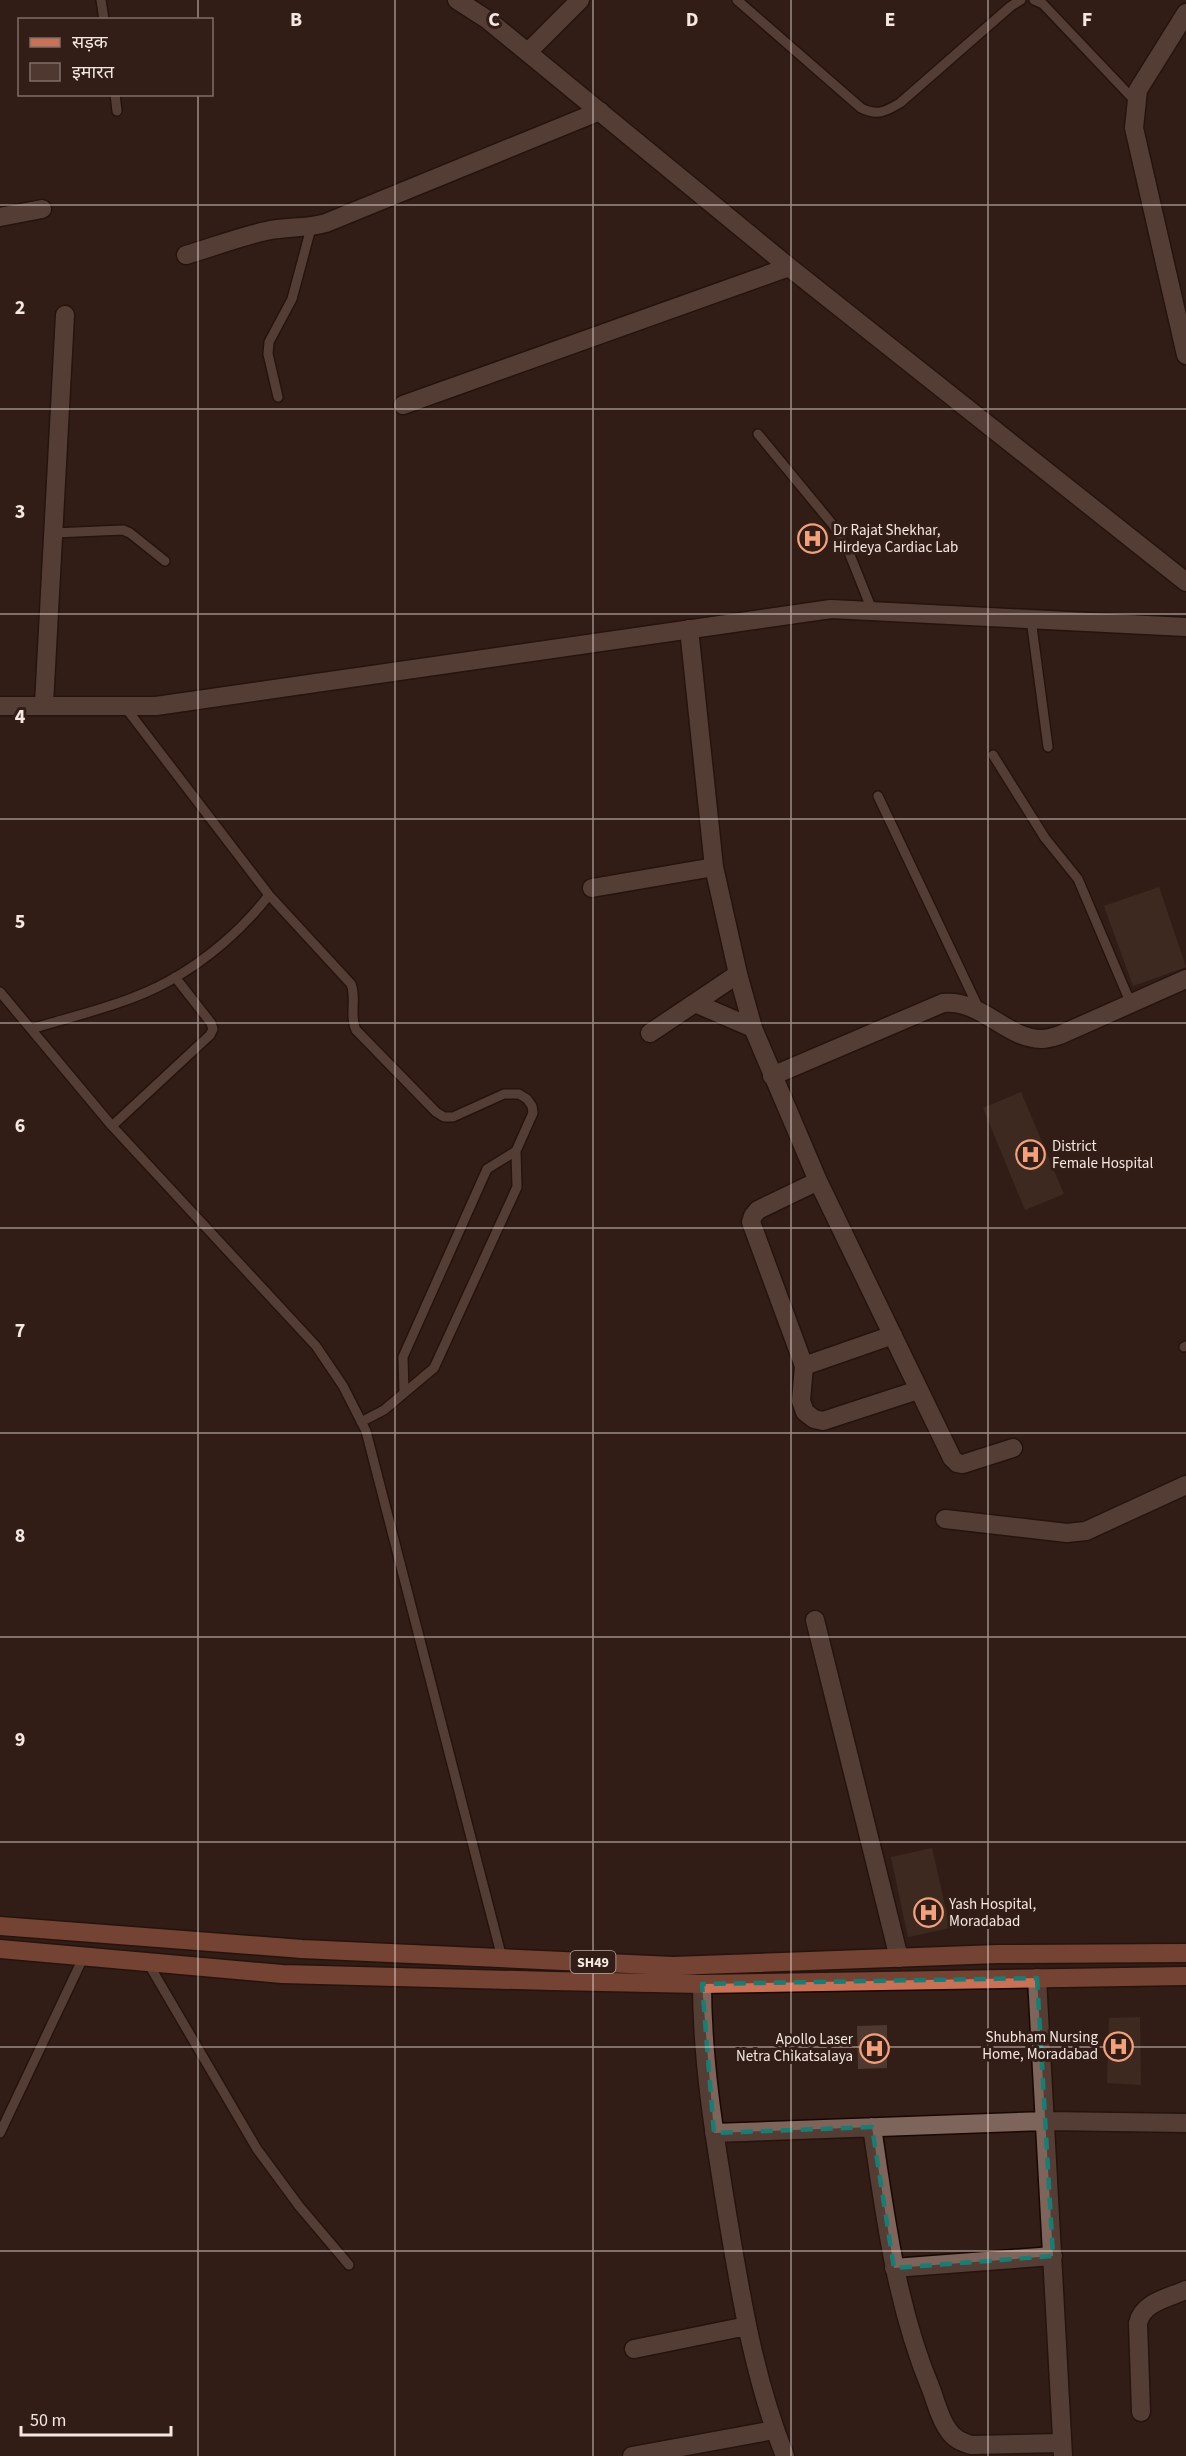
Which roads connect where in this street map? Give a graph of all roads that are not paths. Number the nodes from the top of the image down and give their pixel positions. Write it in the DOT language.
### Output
graph roads {
  1 [pos="101,0"];
  2 [pos="457,0"];
  3 [pos="580,0"];
  4 [pos="737,0"];
  5 [pos="1021,0"];
  6 [pos="1040,1"];
  7 [pos="1186,13"];
  8 [pos="104,18"];
  9 [pos="528,52"];
  10 [pos="115,96"];
  11 [pos="1137,104"];
  12 [pos="117,111"];
  13 [pos="600,111"];
  14 [pos="42,209"];
  15 [pos="0,217"];
  16 [pos="312,228"];
  17 [pos="186,255"];
  18 [pos="789,267"];
  19 [pos="65,315"];
  20 [pos="1186,354"];
  21 [pos="278,396"];
  22 [pos="403,405"];
  23 [pos="758,434"];
  24 [pos="53,533"];
  25 [pos="165,561"];
  26 [pos="1186,582"];
  27 [pos="872,610"];
  28 [pos="1031,619"];
  29 [pos="1186,627"];
  30 [pos="689,629"];
  31 [pos="44,704"];
  32 [pos="124,705"];
  33 [pos="0,706"];
  34 [pos="1048,747"];
  35 [pos="993,755"];
  36 [pos="878,796"];
  37 [pos="714,867"];
  38 [pos="592,888"];
  39 [pos="269,895"];
  40 [pos="738,974"];
  41 [pos="175,977"];
  42 [pos="1186,979"];
  43 [pos="2,999"];
  44 [pos="695,1003"];
  45 [pos="1131,1004"];
  46 [pos="980,1011"];
  47 [pos="753,1028"];
  48 [pos="32,1029"];
  49 [pos="650,1034"];
  50 [pos="772,1076"];
  51 [pos="112,1126"];
  52 [pos="516,1151"];
  53 [pos="818,1181"];
  54 [pos="893,1335"];
  55 [pos="804,1366"];
  56 [pos="918,1390"];
  57 [pos="404,1393"];
  58 [pos="361,1422"];
  59 [pos="1013,1448"];
  60 [pos="1186,1485"];
  61 [pos="945,1519"];
  62 [pos="815,1620"];
  63 [pos="0,1926"];
  64 [pos="0,1949"];
  65 [pos="1186,1953"];
  66 [pos="84,1956"];
  67 [pos="502,1958"];
  68 [pos="899,1958"];
  69 [pos="147,1962"];
  70 [pos="1186,1976"];
  71 [pos="1037,1978"];
  72 [pos="702,1984"];
  73 [pos="1046,2121"];
  74 [pos="1186,2123"];
  75 [pos="872,2127"];
  76 [pos="0,2133"];
  77 [pos="714,2133"];
  78 [pos="1053,2256"];
  79 [pos="349,2265"];
  80 [pos="894,2268"];
  81 [pos="1186,2290"];
  82 [pos="747,2326"];
  83 [pos="634,2349"];
  84 [pos="1141,2412"];
  85 [pos="774,2430"];
  86 [pos="1062,2449"];
  87 [pos="632,2456"];
  88 [pos="785,2456"];
  1 -- 8 [label="lane"];
  2 -- 9 [label="street"];
  3 -- 9 [label="street"];
  4 -- 5 [label="lane"];
  6 -- 11 [label="lane"];
  7 -- 11 [label="street"];
  9 -- 13 [label="street"];
  10 -- 12 [label="lane"];
  11 -- 20 [label="street"];
  13 -- 16 [label="street"];
  13 -- 18 [label="street"];
  14 -- 15 [label="street"];
  16 -- 17 [label="street"];
  16 -- 21 [label="lane"];
  18 -- 22 [label="street"];
  18 -- 26 [label="street"];
  19 -- 24 [label="street"];
  23 -- 27 [label="lane"];
  24 -- 25 [label="lane"];
  24 -- 31 [label="street"];
  27 -- 28 [label="street"];
  27 -- 30 [label="street"];
  28 -- 29 [label="street"];
  28 -- 34 [label="lane"];
  30 -- 32 [label="street"];
  30 -- 37 [label="street"];
  31 -- 32 [label="street"];
  31 -- 33 [label="street"];
  32 -- 39 [label="lane"];
  35 -- 45 [label="lane"];
  36 -- 46 [label="lane"];
  37 -- 38 [label="street"];
  37 -- 40 [label="street"];
  39 -- 41 [label="lane"];
  39 -- 52 [label="lane"];
  40 -- 44 [label="street"];
  40 -- 47 [label="street"];
  41 -- 48 [label="lane"];
  41 -- 51 [label="lane"];
  42 -- 45 [label="street"];
  43 -- 48 [label="lane"];
  44 -- 47 [label="street"];
  44 -- 49 [label="street"];
  45 -- 46 [label="street"];
  46 -- 50 [label="street"];
  47 -- 50 [label="street"];
  48 -- 51 [label="lane"];
  50 -- 53 [label="street"];
  51 -- 58 [label="lane"];
  52 -- 57 [label="lane"];
  52 -- 57 [label="lane"];
  53 -- 54 [label="street"];
  53 -- 55 [label="street"];
  54 -- 55 [label="street"];
  54 -- 56 [label="street"];
  55 -- 56 [label="street"];
  56 -- 59 [label="street"];
  57 -- 58 [label="lane"];
  58 -- 67 [label="lane"];
  60 -- 61 [label="street"];
  62 -- 68 [label="street"];
  63 -- 67 [label="main road, SH49"];
  64 -- 66 [label="main road, SH49"];
  65 -- 68 [label="main road, SH49"];
  66 -- 69 [label="main road, SH49"];
  66 -- 76 [label="lane"];
  67 -- 68 [label="main road, SH49"];
  69 -- 72 [label="main road, SH49"];
  69 -- 79 [label="lane"];
  70 -- 71 [label="main road, SH49"];
  71 -- 72 [label="main road, SH49"];
  71 -- 73 [label="street"];
  72 -- 77 [label="street"];
  73 -- 74 [label="street"];
  73 -- 75 [label="street"];
  73 -- 78 [label="street"];
  75 -- 77 [label="street"];
  75 -- 80 [label="street"];
  77 -- 82 [label="street"];
  78 -- 80 [label="street"];
  78 -- 86 [label="street"];
  80 -- 86 [label="street"];
  81 -- 84 [label="street"];
  82 -- 83 [label="street"];
  82 -- 85 [label="street"];
  85 -- 87 [label="street"];
  85 -- 88 [label="street"];
}
